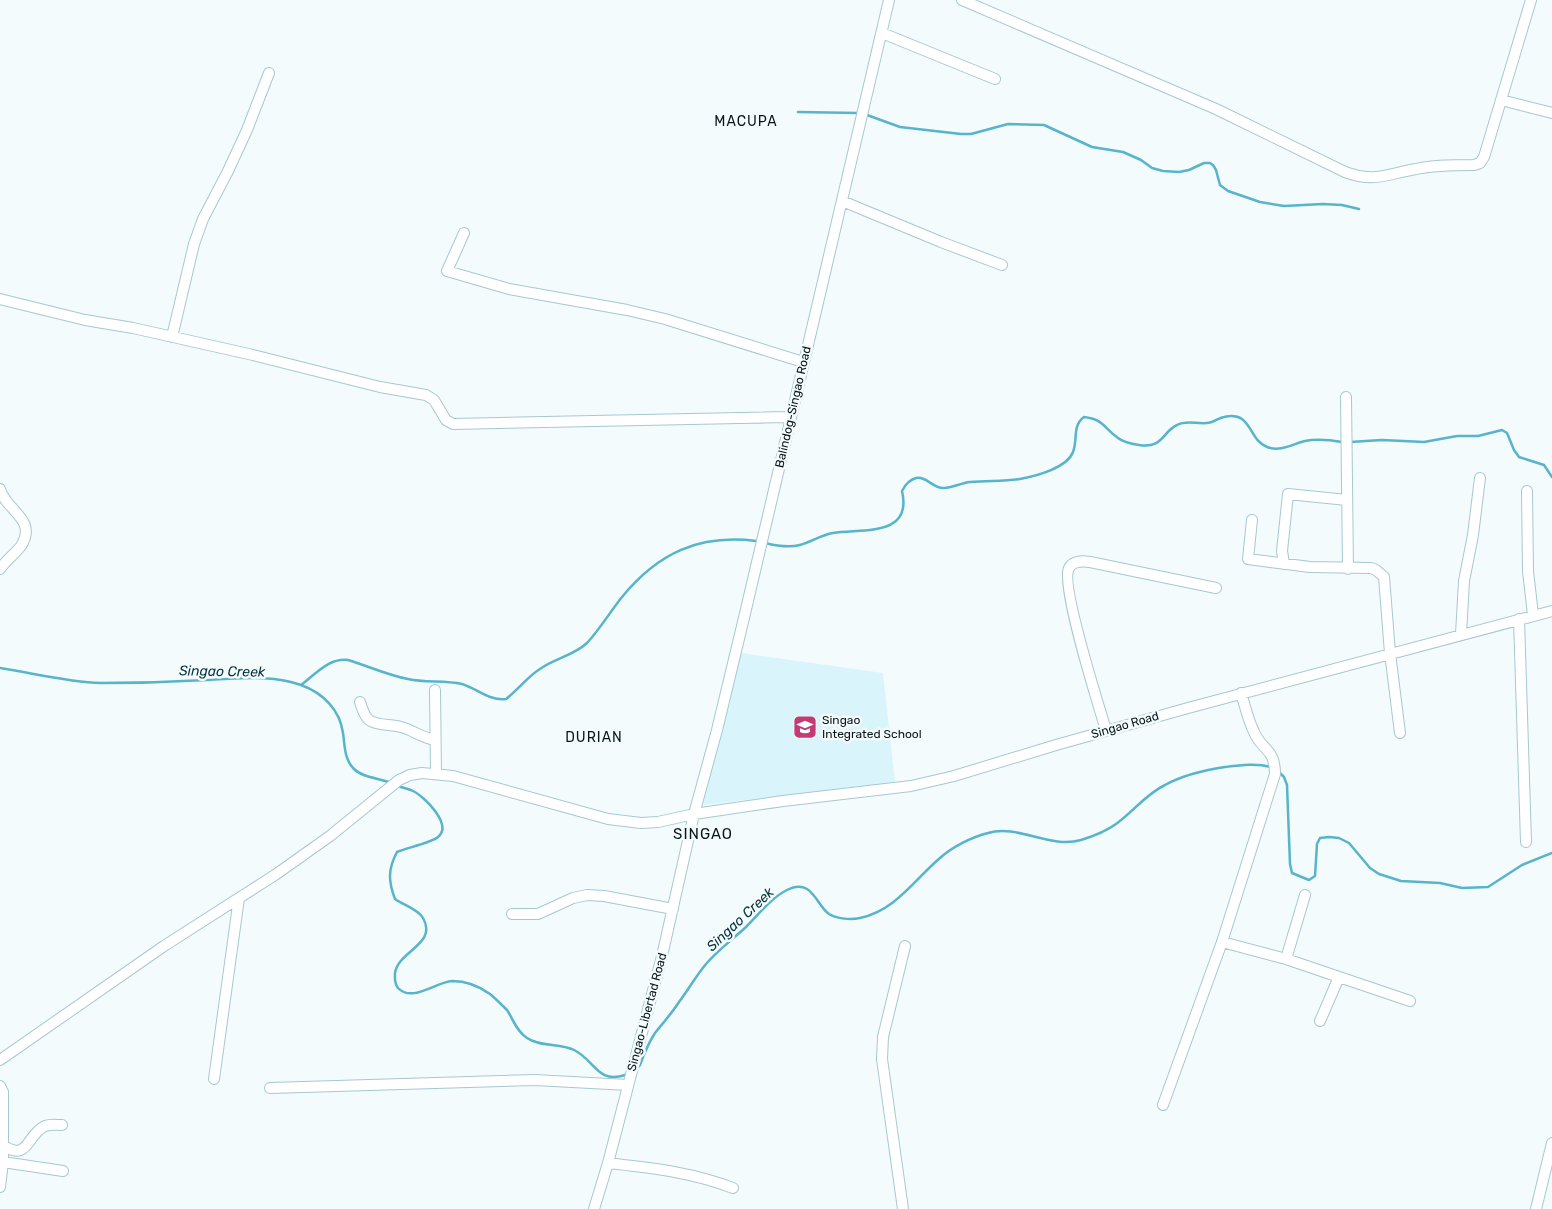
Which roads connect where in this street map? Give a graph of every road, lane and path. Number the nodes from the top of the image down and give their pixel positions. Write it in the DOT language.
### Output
graph roads {
  1 [pos="889,0"];
  2 [pos="962,0"];
  3 [pos="1531,0"];
  4 [pos="882,33"];
  5 [pos="270,73"];
  6 [pos="995,79"];
  7 [pos="1501,100"];
  8 [pos="1552,113"];
  9 [pos="842,201"];
  10 [pos="464,233"];
  11 [pos="1002,264"];
  12 [pos="0,300"];
  13 [pos="172,337"];
  14 [pos="803,362"];
  15 [pos="1346,397"];
  16 [pos="790,417"];
  17 [pos="1480,478"];
  18 [pos="0,489"];
  19 [pos="1527,491"];
  20 [pos="1347,500"];
  21 [pos="1252,520"];
  22 [pos="1284,564"];
  23 [pos="0,569"];
  24 [pos="1348,569"];
  25 [pos="1216,588"];
  26 [pos="1552,611"];
  27 [pos="1533,615"];
  28 [pos="1519,619"];
  29 [pos="1461,634"];
  30 [pos="1390,653"];
  31 [pos="435,690"];
  32 [pos="1241,693"];
  33 [pos="360,702"];
  34 [pos="1106,730"];
  35 [pos="1400,733"];
  36 [pos="435,740"];
  37 [pos="436,773"];
  38 [pos="694,814"];
  39 [pos="1526,842"];
  40 [pos="1305,895"];
  41 [pos="239,898"];
  42 [pos="673,909"];
  43 [pos="512,914"];
  44 [pos="1222,942"];
  45 [pos="905,946"];
  46 [pos="1286,959"];
  47 [pos="1339,977"];
  48 [pos="1410,1001"];
  49 [pos="1320,1021"];
  50 [pos="0,1060"];
  51 [pos="214,1078"];
  52 [pos="628,1085"];
  53 [pos="0,1086"];
  54 [pos="270,1088"];
  55 [pos="1163,1106"];
  56 [pos="62,1125"];
  57 [pos="1552,1143"];
  58 [pos="3,1144"];
  59 [pos="3,1162"];
  60 [pos="608,1163"];
  61 [pos="63,1171"];
  62 [pos="0,1187"];
  63 [pos="733,1188"];
  64 [pos="594,1209"];
  65 [pos="903,1209"];
  66 [pos="1536,1209"];
  1 -- 4 [label="street, Balindog-Singao Road"];
  2 -- 7 [label="street"];
  3 -- 7 [label="street"];
  4 -- 6 [label="street"];
  4 -- 9 [label="street, Balindog-Singao Road"];
  5 -- 13 [label="street"];
  7 -- 8 [label="street"];
  9 -- 11 [label="street"];
  9 -- 14 [label="street, Balindog-Singao Road"];
  10 -- 14 [label="street"];
  12 -- 13 [label="street"];
  13 -- 16 [label="street"];
  14 -- 16 [label="street, Balindog-Singao Road"];
  15 -- 20 [label="street"];
  16 -- 38 [label="street, Balindog-Singao Road"];
  17 -- 29 [label="street"];
  18 -- 23 [label="street"];
  19 -- 27 [label="street"];
  20 -- 22 [label="street"];
  20 -- 24 [label="street"];
  21 -- 22 [label="street"];
  22 -- 24 [label="street"];
  24 -- 30 [label="street"];
  25 -- 34 [label="street"];
  26 -- 27 [label="street, Singao Road"];
  27 -- 28 [label="street, Singao Road"];
  28 -- 29 [label="street, Singao Road"];
  28 -- 39 [label="street"];
  29 -- 30 [label="street, Singao Road"];
  30 -- 32 [label="street, Singao Road"];
  30 -- 35 [label="street"];
  31 -- 36 [label="street"];
  32 -- 34 [label="street, Singao Road"];
  32 -- 44 [label="street"];
  33 -- 36 [label="street"];
  34 -- 38 [label="street, Singao Road"];
  36 -- 37 [label="street"];
  37 -- 38 [label="street, Singao Road"];
  37 -- 41 [label="street, Singao Road"];
  38 -- 42 [label="street, Singao-Libertad Road"];
  40 -- 46 [label="street"];
  41 -- 50 [label="street, Singao Road"];
  41 -- 51 [label="street"];
  42 -- 43 [label="street"];
  42 -- 52 [label="street, Singao-Libertad Road"];
  44 -- 46 [label="street"];
  44 -- 55 [label="street"];
  45 -- 65 [label="street"];
  46 -- 47 [label="street"];
  47 -- 48 [label="street"];
  47 -- 49 [label="street"];
  52 -- 54 [label="street"];
  52 -- 60 [label="street, Singao-Libertad Road"];
  53 -- 58 [label="street"];
  56 -- 58 [label="street"];
  57 -- 66 [label="street"];
  58 -- 59 [label="street"];
  59 -- 61 [label="street"];
  59 -- 62 [label="street"];
  60 -- 63 [label="street"];
  60 -- 64 [label="street, Singao-Libertad Road"];
}
